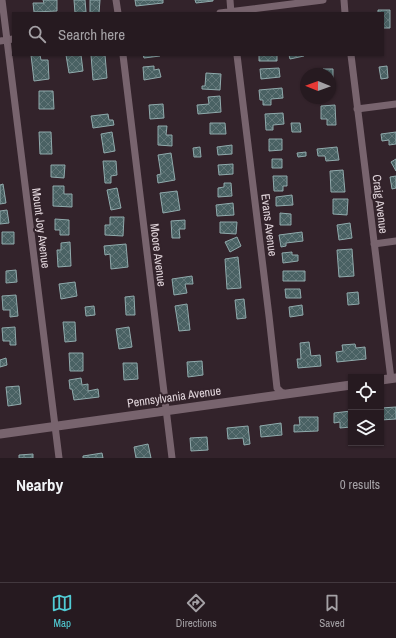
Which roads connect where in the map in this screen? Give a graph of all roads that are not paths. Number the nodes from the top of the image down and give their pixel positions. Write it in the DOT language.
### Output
graph roads {
  1 [pos="2,0"];
  2 [pos="116,0"];
  3 [pos="230,0"];
  4 [pos="324,0"];
  5 [pos="344,0"];
  6 [pos="118,12"];
  7 [pos="231,12"];
  8 [pos="346,12"];
  9 [pos="7,40"];
  10 [pos="123,56"];
  11 [pos="237,56"];
  12 [pos="351,56"];
  13 [pos="396,104"];
  14 [pos="357,109"];
  15 [pos="396,241"];
  16 [pos="374,244"];
  17 [pos="393,379"];
  18 [pos="348,385"];
  19 [pos="286,394"];
  20 [pos="166,411"];
  21 [pos="55,426"];
  22 [pos="0,434"];
  23 [pos="59,458"];
  24 [pos="172,458"];
  1 -- 9 [label="street, Mount Joy Avenue"];
  2 -- 6 [label="street"];
  3 -- 7 [label="street"];
  4 -- 7 [label="street"];
  5 -- 8 [label="street"];
  9 -- 21 [label="street, Mount Joy Avenue"];
  10 -- 20 [label="street, Moore Avenue"];
  11 -- 19 [label="street, Evans Avenue"];
  12 -- 14 [label="street, Craig Avenue"];
  13 -- 14 [label="street"];
  14 -- 16 [label="street, Craig Avenue"];
  15 -- 16 [label="street"];
  16 -- 17 [label="street, Craig Avenue"];
  18 -- 19 [label="street, Pennsylvania Avenue"];
  19 -- 20 [label="street, Pennsylvania Avenue"];
  20 -- 21 [label="street, Pennsylvania Avenue"];
  20 -- 24 [label="street, Moore Avenue"];
  21 -- 22 [label="street, Pennsylvania Avenue"];
  21 -- 23 [label="street, Mount Joy Avenue"];
}
